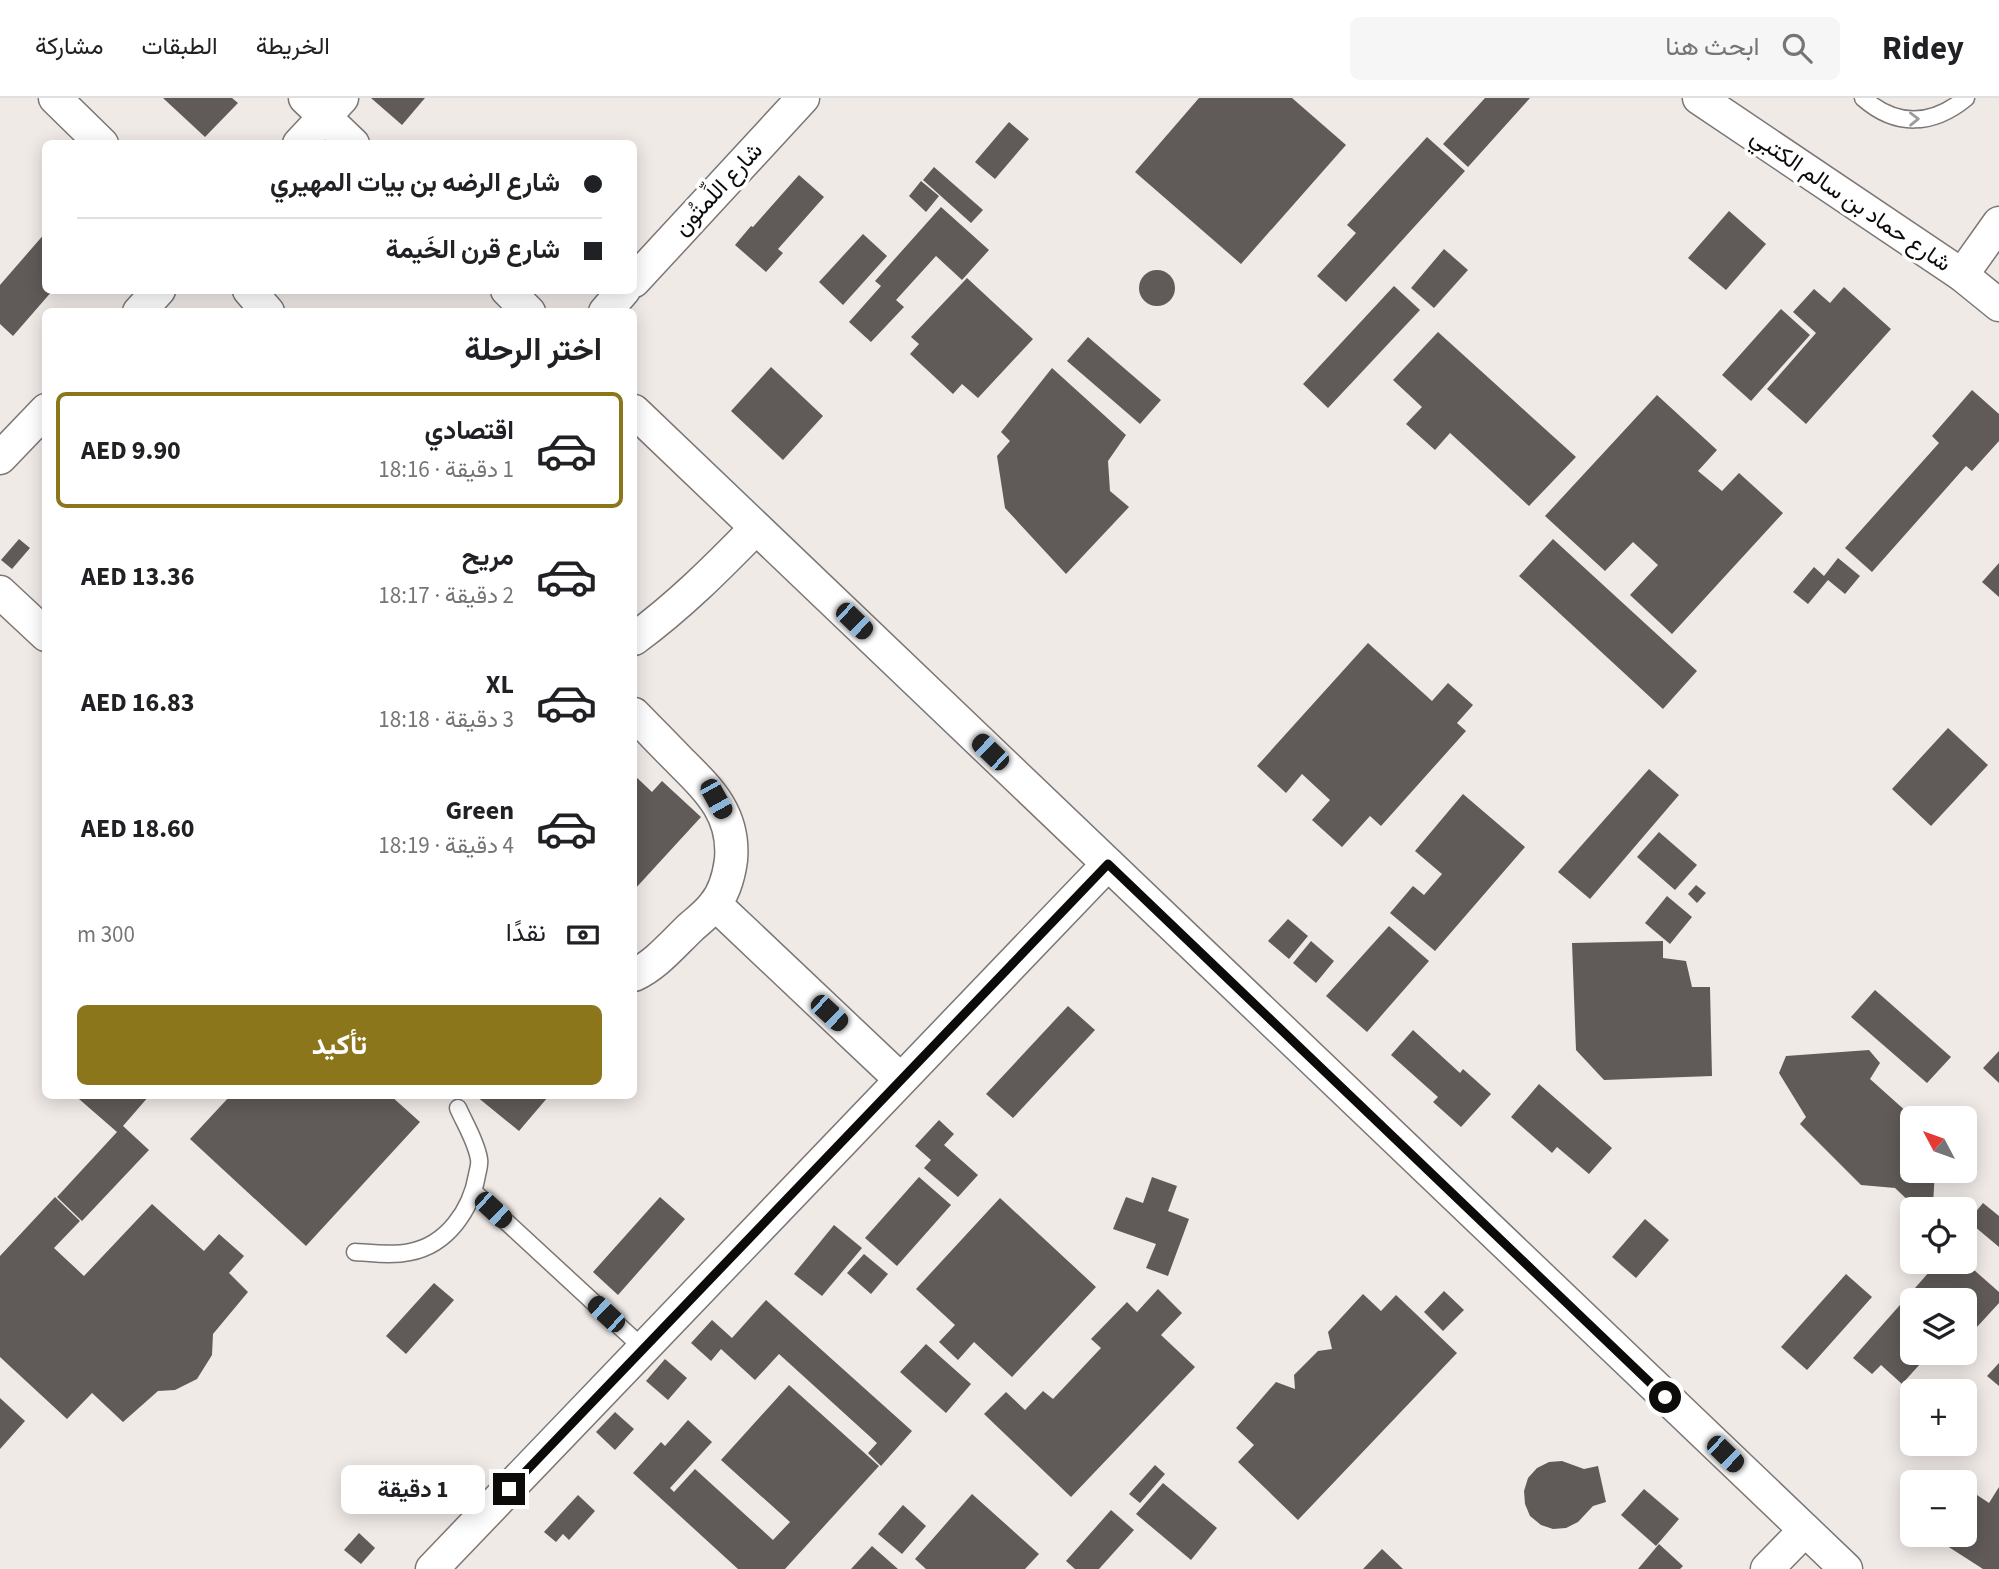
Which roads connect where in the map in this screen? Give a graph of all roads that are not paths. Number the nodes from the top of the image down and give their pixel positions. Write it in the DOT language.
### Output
graph roads {
  1 [pos="55,98"];
  2 [pos="803,98"];
  3 [pos="1699,98"];
  4 [pos="1863,98"];
  5 [pos="1966,98"];
  6 [pos="324,104"];
  7 [pos="98,140"];
  8 [pos="302,140"];
  9 [pos="350,140"];
  10 [pos="1999,223"];
  11 [pos="1962,275"];
  12 [pos="637,278"];
  13 [pos="155,294"];
  14 [pos="252,294"];
  15 [pos="511,294"];
  16 [pos="621,294"];
  17 [pos="1999,305"];
  18 [pos="143,308"];
  19 [pos="265,308"];
  20 [pos="525,308"];
  21 [pos="608,308"];
  22 [pos="42,414"];
  23 [pos="637,414"];
  24 [pos="0,457"];
  25 [pos="756,528"];
  26 [pos="0,592"];
  27 [pos="42,631"];
  28 [pos="637,637"];
  29 [pos="637,717"];
  30 [pos="1108,864"];
  31 [pos="715,904"];
  32 [pos="637,974"];
  33 [pos="900,1079"];
  34 [pos="458,1108"];
  35 [pos="474,1192"];
  36 [pos="355,1252"];
  37 [pos="643,1348"];
  38 [pos="1805,1530"];
  39 [pos="432,1569"];
  40 [pos="1767,1569"];
  41 [pos="1846,1569"];
  1 -- 7 [label="street"];
  2 -- 12 [label="street, شارع اللِّمتُون"];
  3 -- 11 [label="street, شارع حماد بن سالم الكتبي"];
  4 -- 5 [label="lane, one-way"];
  6 -- 8 [label="street"];
  6 -- 9 [label="street"];
  10 -- 11 [label="street"];
  11 -- 17 [label="street, شارع حماد بن سالم الكتبي"];
  13 -- 18 [label="street"];
  14 -- 19 [label="street"];
  15 -- 20 [label="street"];
  16 -- 21 [label="street"];
  22 -- 24 [label="street"];
  23 -- 25 [label="street"];
  25 -- 28 [label="street"];
  25 -- 30 [label="street"];
  26 -- 27 [label="street"];
  29 -- 31 [label="street"];
  30 -- 33 [label="street"];
  30 -- 38 [label="street"];
  31 -- 32 [label="street"];
  31 -- 33 [label="street"];
  33 -- 37 [label="street"];
  34 -- 35 [label="lane"];
  35 -- 36 [label="lane"];
  35 -- 37 [label="lane"];
  37 -- 39 [label="street"];
  38 -- 40 [label="street"];
  38 -- 41 [label="street"];
}
